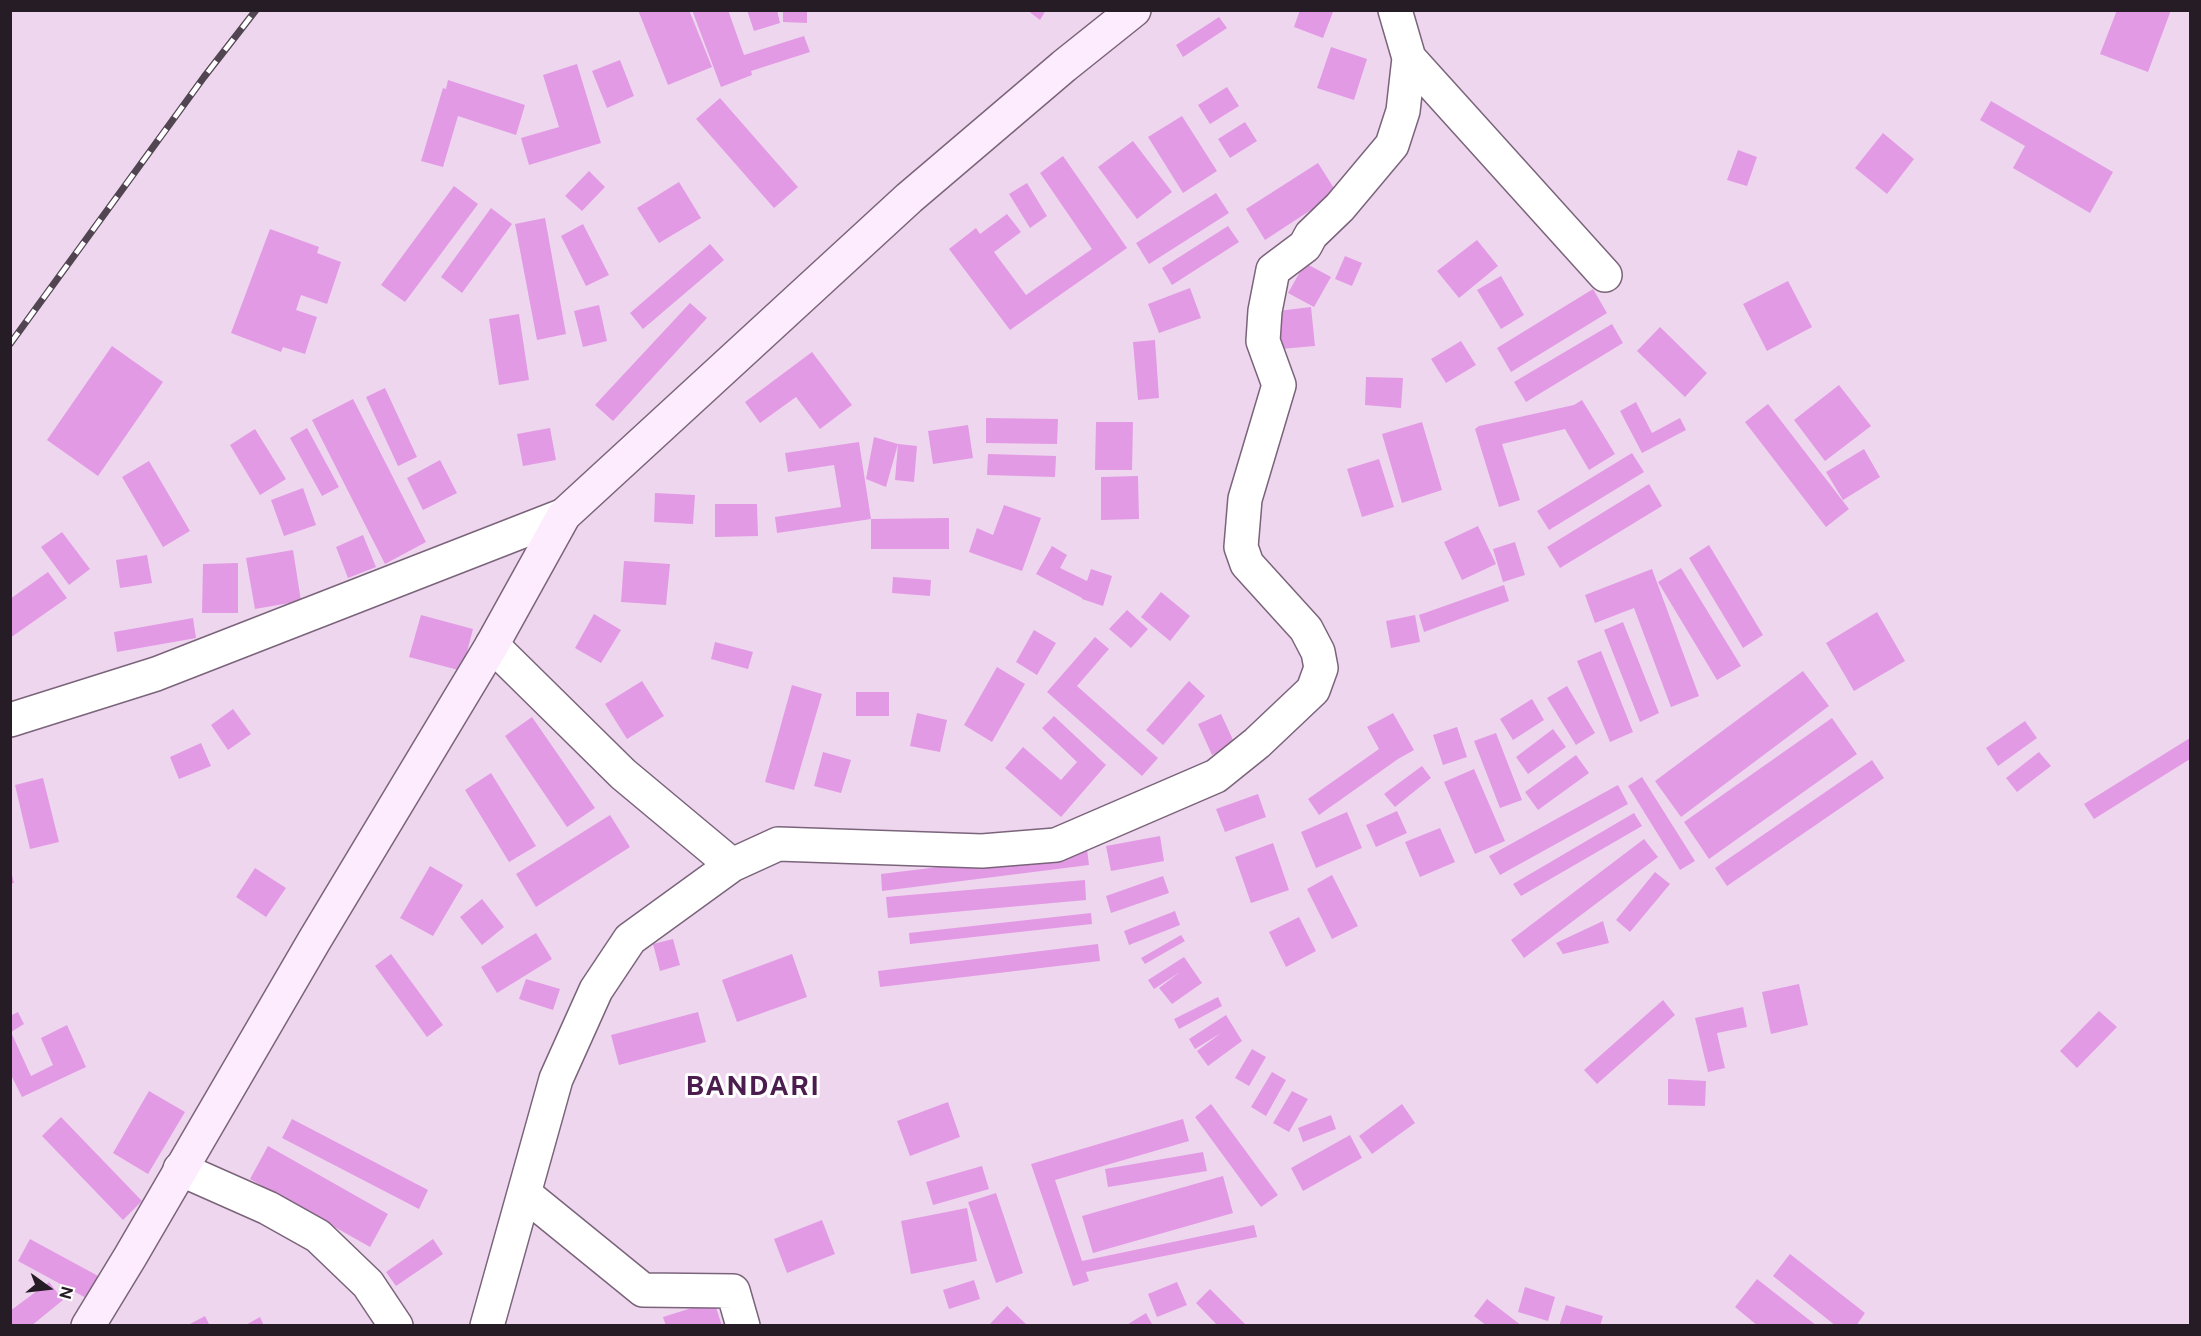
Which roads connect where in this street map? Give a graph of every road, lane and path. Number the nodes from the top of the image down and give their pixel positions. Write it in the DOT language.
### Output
graph roads {
  1 [pos="1134,10"];
  2 [pos="1395,10"];
  3 [pos="1409,58"];
  4 [pos="1605,275"];
  5 [pos="564,515"];
  6 [pos="492,645"];
  7 [pos="10,720"];
  8 [pos="732,865"];
  9 [pos="180,1169"];
  10 [pos="525,1194"];
  11 [pos="88,1326"];
  12 [pos="396,1326"];
  13 [pos="487,1326"];
  14 [pos="743,1326"];
  1 -- 5 [label="street"];
  2 -- 3 [label="street"];
  3 -- 4 [label="street"];
  3 -- 8 [label="street"];
  5 -- 6 [label="street"];
  5 -- 7 [label="street"];
  6 -- 8 [label="street"];
  6 -- 9 [label="street"];
  8 -- 10 [label="street"];
  9 -- 11 [label="street"];
  9 -- 12 [label="street"];
  10 -- 13 [label="street"];
  10 -- 14 [label="street"];
}
